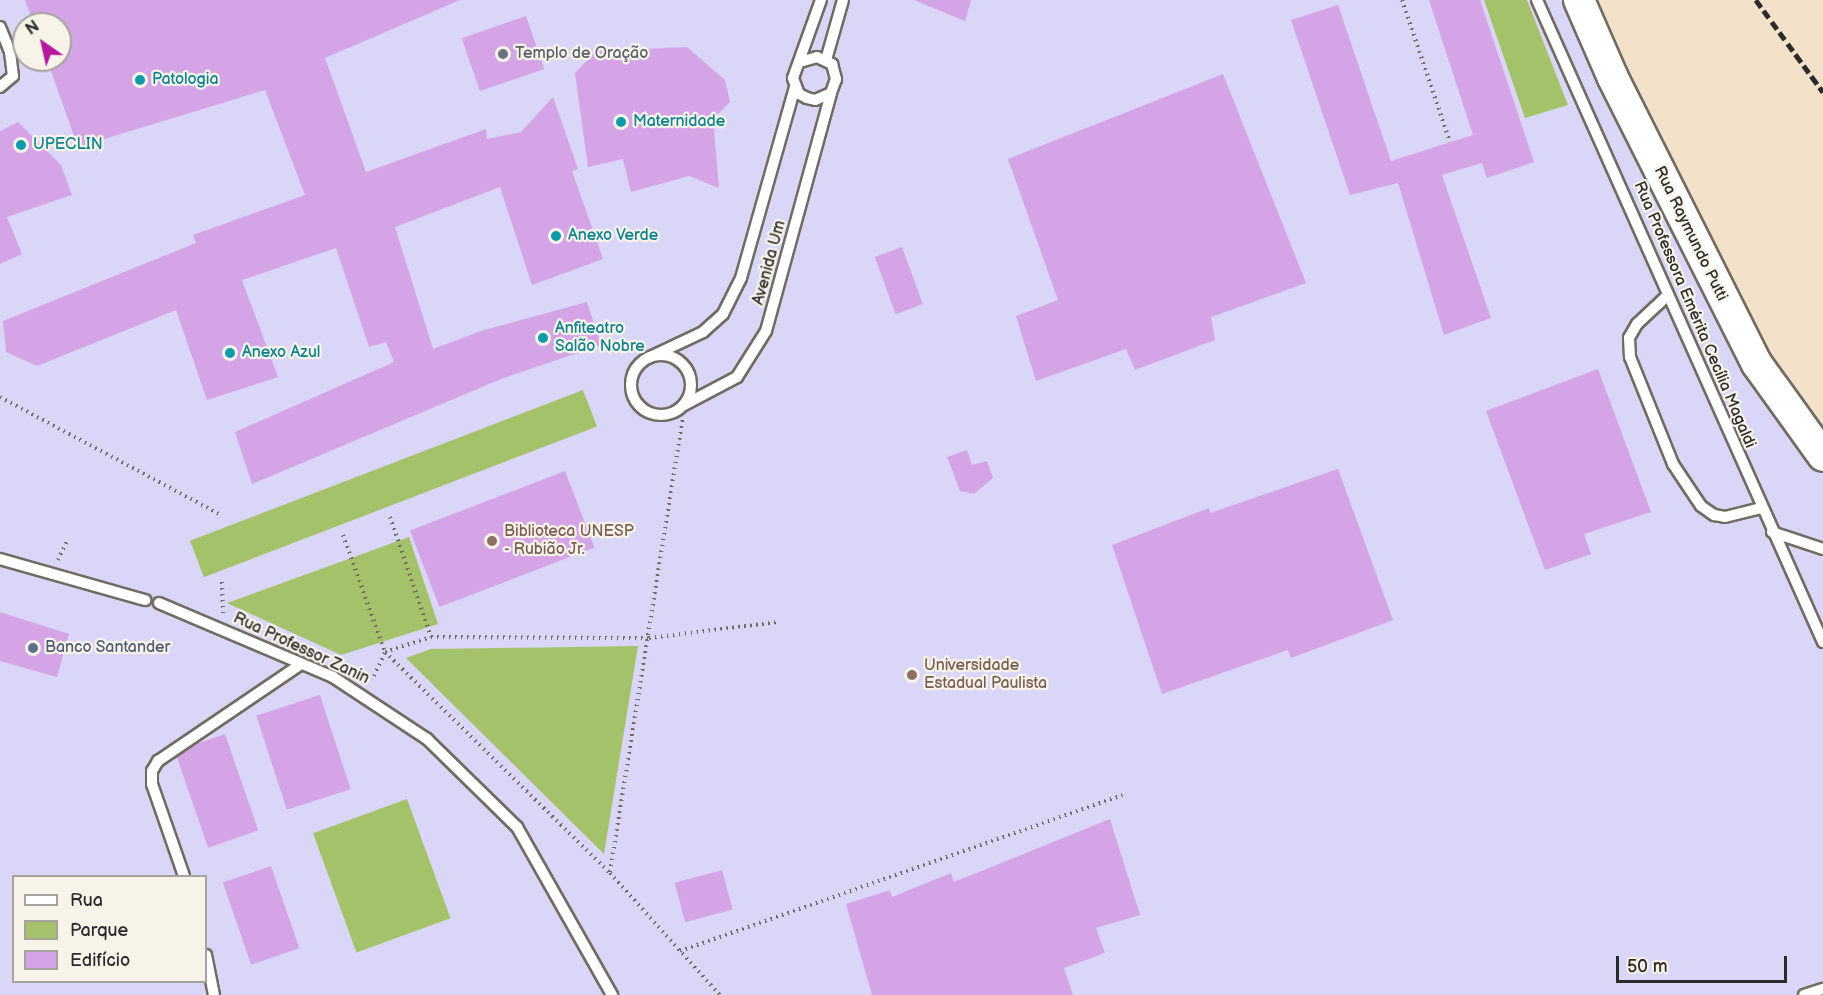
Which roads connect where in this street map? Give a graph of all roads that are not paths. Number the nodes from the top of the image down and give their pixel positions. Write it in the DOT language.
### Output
graph roads {
  1 [pos="821,0"];
  2 [pos="843,0"];
  3 [pos="1537,0"];
  4 [pos="1579,0"];
  5 [pos="0,27"];
  6 [pos="826,60"];
  7 [pos="800,62"];
  8 [pos="0,87"];
  9 [pos="795,87"];
  10 [pos="831,93"];
  11 [pos="1668,295"];
  12 [pos="648,358"];
  13 [pos="684,405"];
  14 [pos="1823,456"];
  15 [pos="1762,508"];
  16 [pos="1772,531"];
  17 [pos="1823,549"];
  18 [pos="0,559"];
  19 [pos="145,600"];
  20 [pos="159,603"];
  21 [pos="1823,642"];
  22 [pos="301,664"];
  23 [pos="184,875"];
  24 [pos="207,960"];
  25 [pos="1823,989"];
  26 [pos="214,995"];
  27 [pos="612,995"];
  28 [pos="1804,995"];
  1 -- 7 [label="lane"];
  2 -- 6 [label="lane"];
  3 -- 11 [label="lane, Rua Professora Emérita Cecília Magaldi"];
  4 -- 14 [label="street, Rua Raymundo Putti"];
  5 -- 8 [label="lane"];
  6 -- 7 [label="lane"];
  6 -- 10 [label="lane"];
  7 -- 9 [label="lane"];
  9 -- 10 [label="lane"];
  9 -- 12 [label="lane, Avenida Um"];
  10 -- 13 [label="lane, Avenida Um"];
  11 -- 15 [label="lane, Rua Professora Emérita Cecília Magaldi"];
  11 -- 15 [label="lane"];
  12 -- 13 [label="lane"];
  12 -- 13 [label="lane"];
  15 -- 16 [label="lane, Rua Professora Emérita Cecília Magaldi"];
  16 -- 17 [label="lane"];
  16 -- 21 [label="lane, Rua Professora Emérita Cecília Magaldi"];
  18 -- 19 [label="lane"];
  20 -- 22 [label="lane, Rua Professor Zanin"];
  22 -- 23 [label="lane"];
  22 -- 27 [label="lane, Rua Professor Zanin"];
  24 -- 26 [label="lane"];
  25 -- 28 [label="lane"];
}
